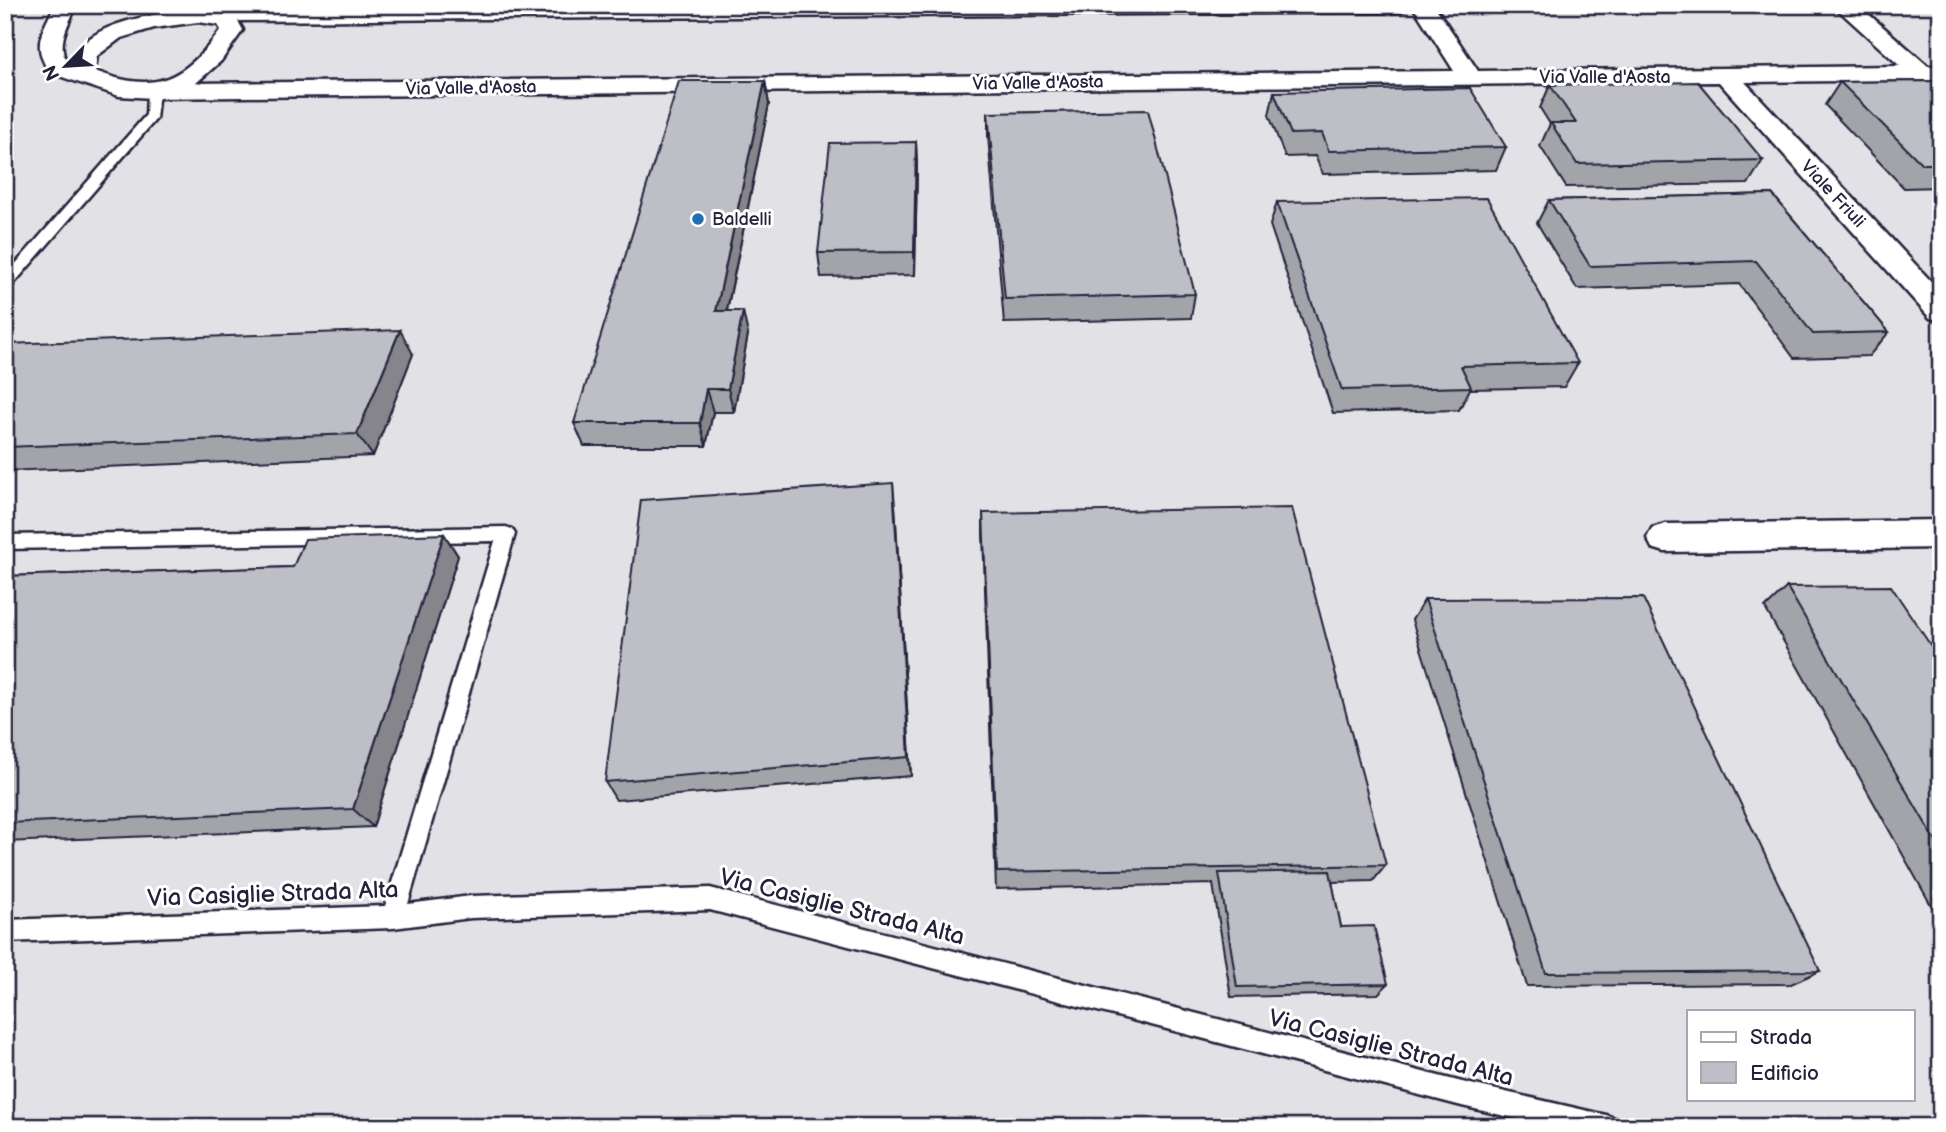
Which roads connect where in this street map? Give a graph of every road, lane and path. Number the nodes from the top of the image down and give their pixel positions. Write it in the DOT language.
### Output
graph roads {
  1 [pos="66,5"];
  2 [pos="164,5"];
  3 [pos="1396,5"];
  4 [pos="1423,5"];
  5 [pos="1844,5"];
  6 [pos="198,15"];
  7 [pos="1931,73"];
  8 [pos="82,75"];
  9 [pos="1726,76"];
  10 [pos="1471,78"];
  11 [pos="153,91"];
  12 [pos="5,285"];
  13 [pos="1941,311"];
  14 [pos="1941,534"];
  15 [pos="1665,538"];
  16 [pos="5,542"];
  17 [pos="393,917"];
  18 [pos="5,931"];
  19 [pos="1606,1127"];
  1 -- 8 [label="street, Via Valle d'Aosta"];
  2 -- 6 [label="street, Via Valle d'Aosta"];
  3 -- 6 [label="street, Via Valle d'Aosta"];
  4 -- 10 [label="street"];
  5 -- 7 [label="street, Via Valle d'Aosta"];
  6 -- 8 [label="street, Via Valle d'Aosta"];
  6 -- 11 [label="street, Via Valle d'Aosta"];
  7 -- 9 [label="street, Via Valle d'Aosta"];
  8 -- 11 [label="street, Via Valle d'Aosta"];
  9 -- 10 [label="street, Via Valle d'Aosta"];
  9 -- 13 [label="street, Viale Friuli"];
  10 -- 11 [label="street, Via Valle d'Aosta"];
  11 -- 12 [label="lane"];
  14 -- 15 [label="street"];
  16 -- 17 [label="lane"];
  17 -- 18 [label="lane, Via Casiglie Strada Alta"];
  17 -- 19 [label="lane, Via Casiglie Strada Alta"];
}
